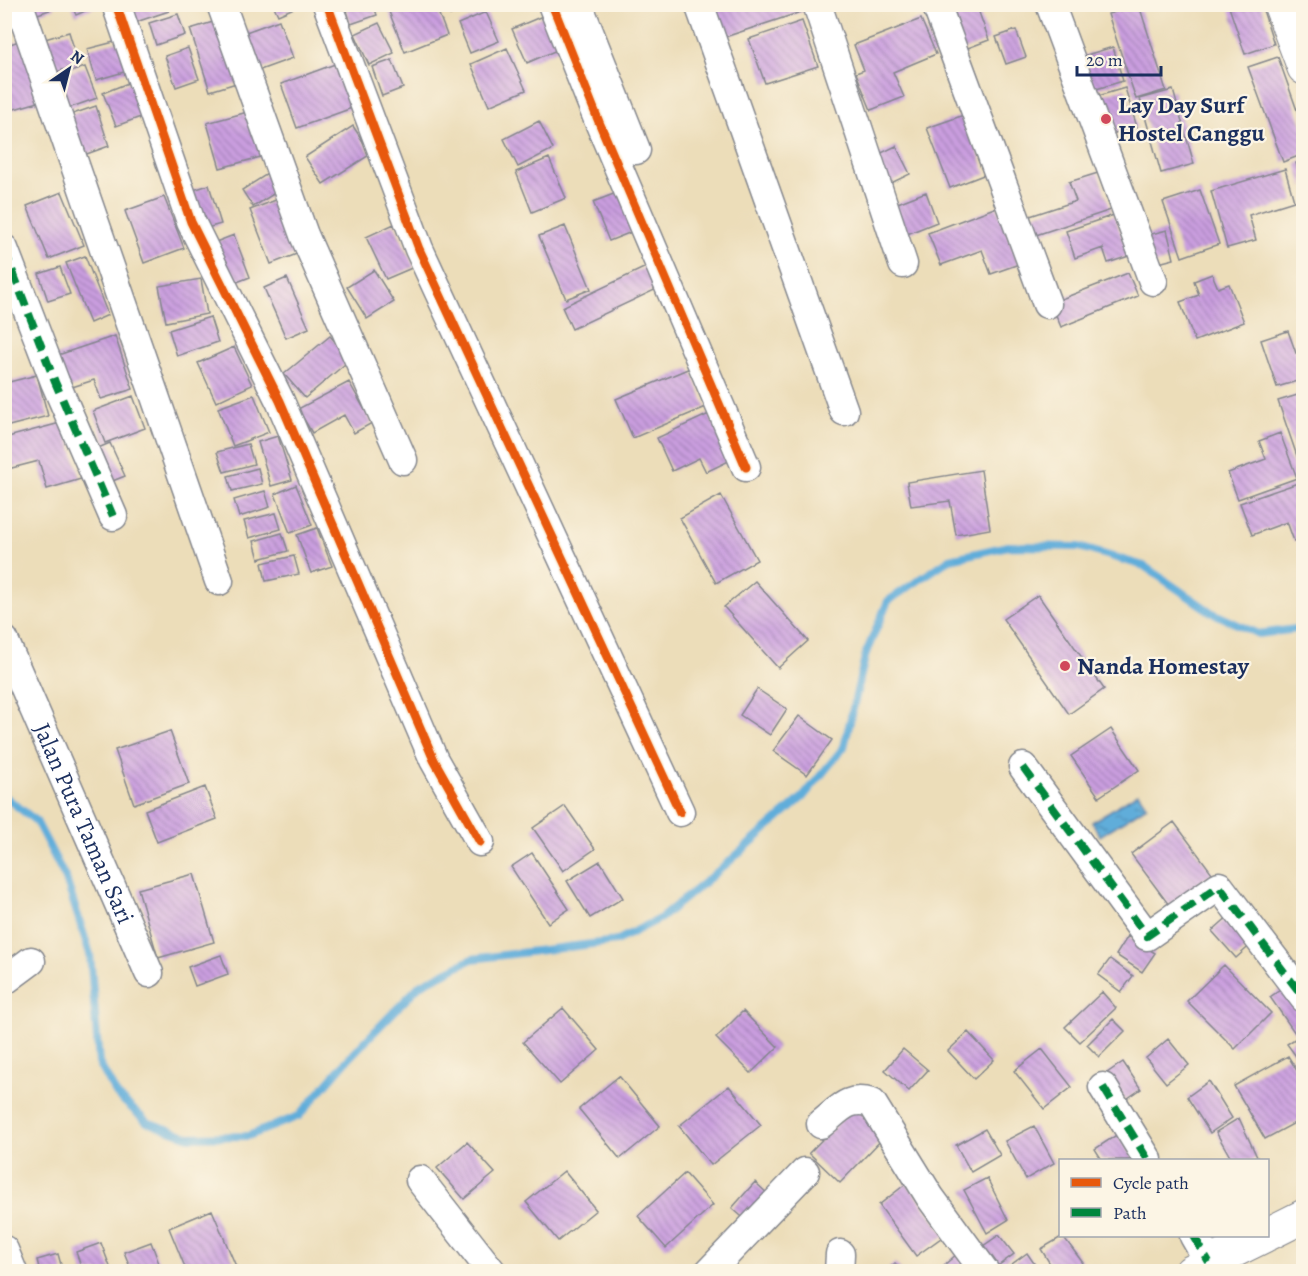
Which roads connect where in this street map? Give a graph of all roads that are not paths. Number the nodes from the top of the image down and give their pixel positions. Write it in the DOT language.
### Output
graph roads {
  1 [pos="19,4"];
  2 [pos="116,4"];
  3 [pos="221,4"];
  4 [pos="327,4"];
  5 [pos="552,4"];
  6 [pos="578,4"];
  7 [pos="699,4"];
  8 [pos="817,4"];
  9 [pos="936,4"];
  10 [pos="1050,4"];
  11 [pos="1280,4"];
  12 [pos="1304,68"];
  13 [pos="636,150"];
  14 [pos="4,249"];
  15 [pos="903,264"];
  16 [pos="1153,281"];
  17 [pos="1047,304"];
  18 [pos="844,411"];
  19 [pos="403,460"];
  20 [pos="746,467"];
  21 [pos="113,516"];
  22 [pos="219,581"];
  23 [pos="4,640"];
  24 [pos="1023,767"];
  25 [pos="680,812"];
  26 [pos="480,842"];
  27 [pos="31,961"];
  28 [pos="149,973"];
  29 [pos="4,981"];
  30 [pos="1304,998"];
  31 [pos="1103,1087"];
  32 [pos="821,1124"];
  33 [pos="1147,1159"];
  34 [pos="805,1172"];
  35 [pos="420,1180"];
  36 [pos="1304,1216"];
  37 [pos="1269,1234"];
  38 [pos="1260,1237"];
  39 [pos="4,1250"];
  40 [pos="1198,1256"];
  41 [pos="13,1272"];
  42 [pos="492,1272"];
  43 [pos="709,1272"];
  44 [pos="985,1272"];
  1 -- 22 [label="street"];
  2 -- 26 [label="street"];
  3 -- 19 [label="street"];
  4 -- 25 [label="street"];
  5 -- 20 [label="street"];
  6 -- 13 [label="street"];
  7 -- 18 [label="street"];
  8 -- 15 [label="street"];
  9 -- 17 [label="street"];
  10 -- 16 [label="street"];
  11 -- 12 [label="street"];
  14 -- 21 [label="street"];
  23 -- 28 [label="street, Jalan Pura Taman Sari"];
  24 -- 30 [label="street"];
  27 -- 29 [label="street"];
  31 -- 33 [label="street"];
  32 -- 44 [label="street"];
  34 -- 43 [label="street"];
  35 -- 42 [label="street"];
  36 -- 37 [label="street"];
  38 -- 40 [label="street"];
  39 -- 41 [label="street"];
}
